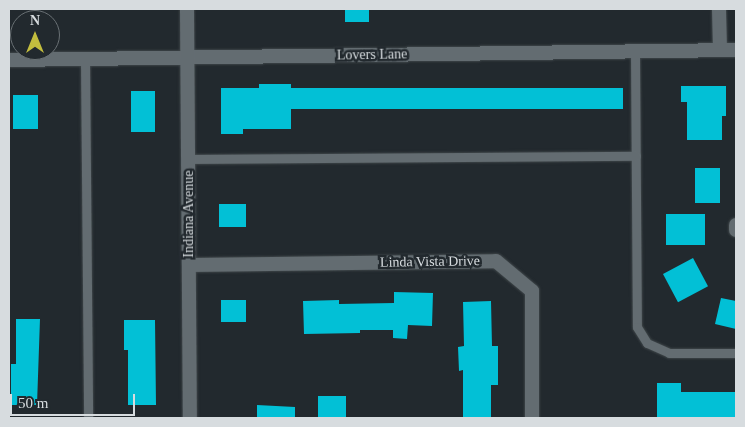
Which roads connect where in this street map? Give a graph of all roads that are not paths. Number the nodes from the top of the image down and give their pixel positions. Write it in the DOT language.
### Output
graph roads {
  1 [pos="187,9"];
  2 [pos="719,9"];
  3 [pos="720,50"];
  4 [pos="736,50"];
  5 [pos="636,52"];
  6 [pos="187,57"];
  7 [pos="85,58"];
  8 [pos="9,60"];
  9 [pos="636,156"];
  10 [pos="188,159"];
  11 [pos="736,225"];
  12 [pos="736,230"];
  13 [pos="189,265"];
  14 [pos="736,353"];
  15 [pos="88,418"];
  16 [pos="190,418"];
  17 [pos="532,418"];
  1 -- 6 [label="street, Indiana Avenue"];
  2 -- 3 [label="street"];
  3 -- 4 [label="street, Lovers Lane"];
  3 -- 5 [label="street, Lovers Lane"];
  5 -- 6 [label="street, Lovers Lane"];
  5 -- 9 [label="lane"];
  6 -- 7 [label="street, Lovers Lane"];
  6 -- 10 [label="street, Indiana Avenue"];
  7 -- 8 [label="street, Lovers Lane"];
  7 -- 15 [label="lane"];
  9 -- 10 [label="lane"];
  9 -- 14 [label="lane"];
  10 -- 13 [label="street, Indiana Avenue"];
  11 -- 12 [label="street"];
  13 -- 16 [label="street, Indiana Avenue"];
  13 -- 17 [label="street, Linda Vista Drive"];
}
